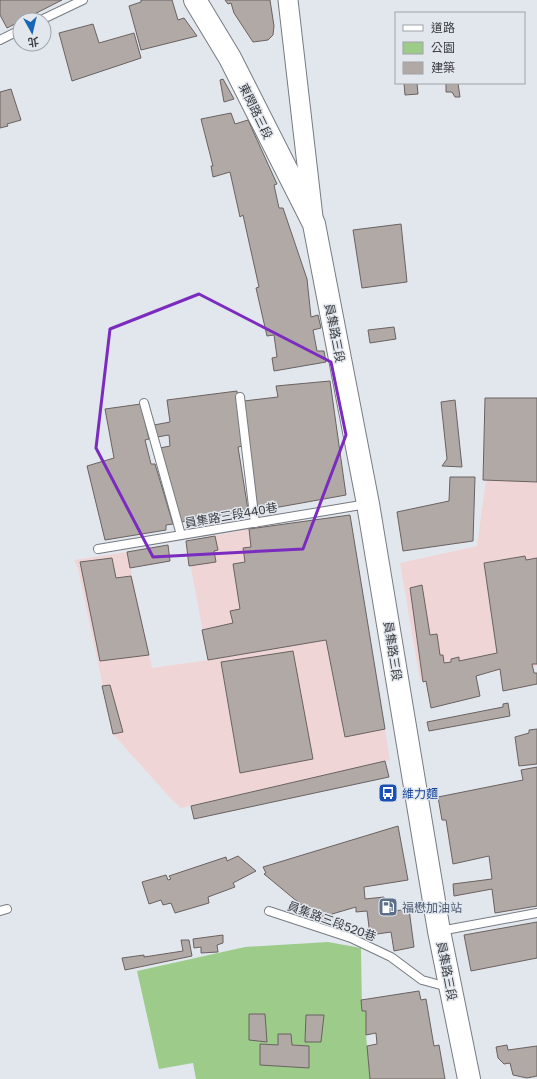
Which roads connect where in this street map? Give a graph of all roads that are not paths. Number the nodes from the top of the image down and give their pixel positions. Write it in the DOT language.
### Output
graph roads {
  1 [pos="83,0"];
  2 [pos="195,0"];
  3 [pos="288,0"];
  4 [pos="52,15"];
  5 [pos="12,34"];
  6 [pos="0,40"];
  7 [pos="314,224"];
  8 [pos="240,398"];
  9 [pos="144,403"];
  10 [pos="368,504"];
  11 [pos="255,523"];
  12 [pos="181,535"];
  13 [pos="98,549"];
  14 [pos="268,911"];
  15 [pos="537,913"];
  16 [pos="439,931"];
  17 [pos="450,988"];
  18 [pos="469,1079"];
  1 -- 4 [label="lane"];
  2 -- 7 [label="main road, 東閔路三段"];
  3 -- 7 [label="street"];
  5 -- 6 [label="lane"];
  7 -- 10 [label="main road, 員集路三段"];
  8 -- 11 [label="lane"];
  9 -- 12 [label="lane"];
  10 -- 11 [label="lane, 員集路三段440巷"];
  10 -- 16 [label="main road, 員集路三段"];
  11 -- 12 [label="lane, 員集路三段440巷"];
  12 -- 13 [label="lane, 員集路三段440巷"];
  14 -- 17 [label="lane, 員集路三段520巷"];
  15 -- 16 [label="lane"];
  16 -- 17 [label="main road, 員集路三段"];
  17 -- 18 [label="main road, 員集路三段"];
}
